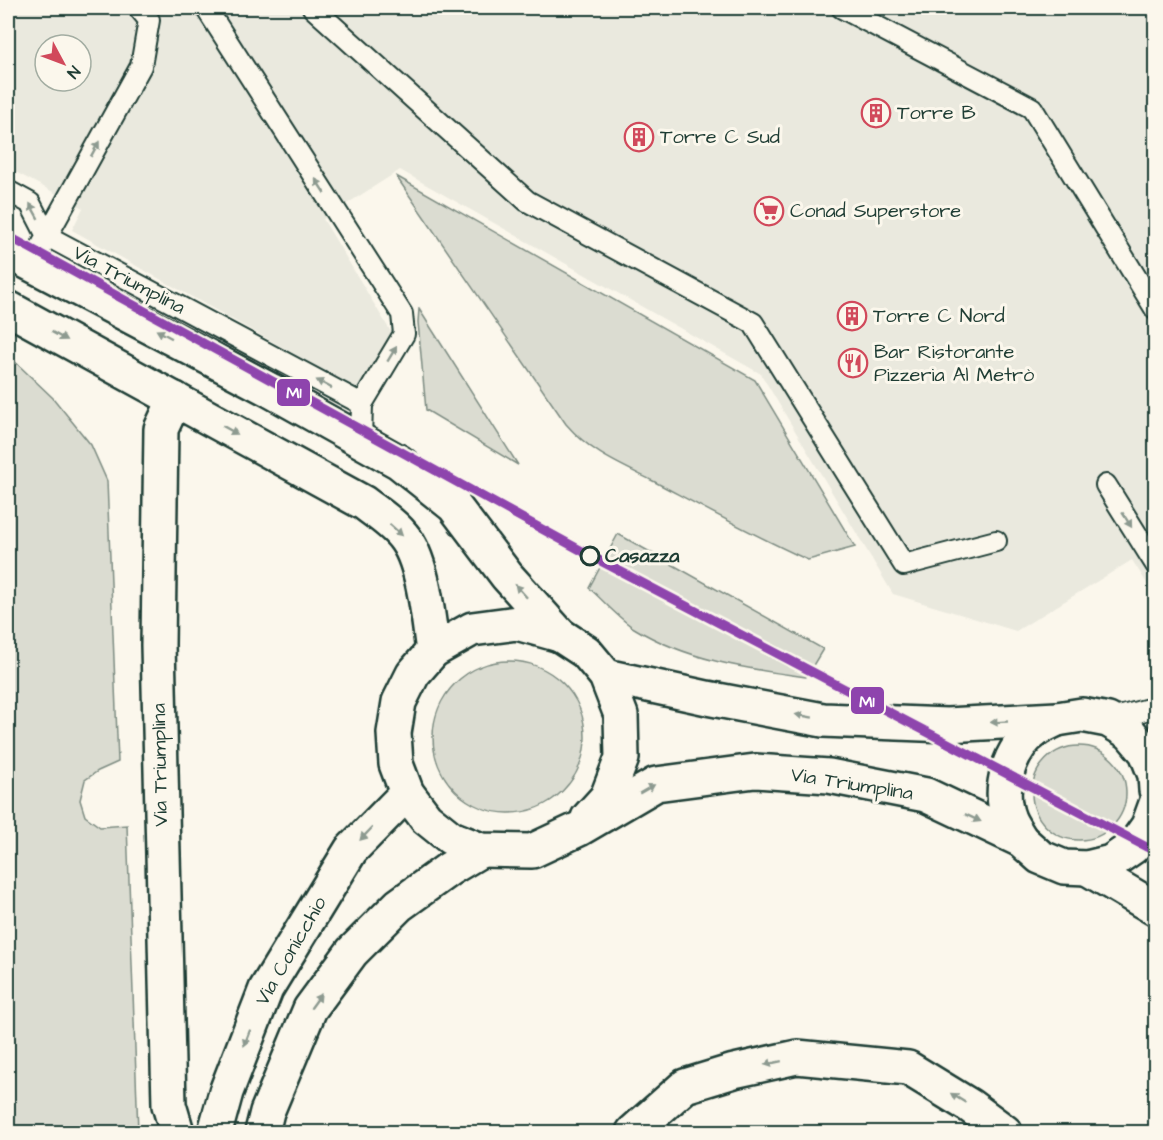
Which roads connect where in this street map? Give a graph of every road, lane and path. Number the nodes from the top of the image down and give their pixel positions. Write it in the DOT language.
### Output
graph roads {
  1 [pos="139,8"];
  2 [pos="206,8"];
  3 [pos="313,8"];
  4 [pos="842,8"];
  5 [pos="8,191"];
  6 [pos="47,236"];
  7 [pos="19,258"];
  8 [pos="119,275"];
  9 [pos="104,303"];
  10 [pos="8,308"];
  11 [pos="1155,310"];
  12 [pos="277,376"];
  13 [pos="175,399"];
  14 [pos="362,404"];
  15 [pos="361,440"];
  16 [pos="1106,485"];
  17 [pos="996,541"];
  18 [pos="1155,565"];
  19 [pos="560,635"];
  20 [pos="433,651"];
  21 [pos="606,676"];
  22 [pos="1155,707"];
  23 [pos="1057,719"];
  24 [pos="1108,720"];
  25 [pos="1155,786"];
  26 [pos="407,793"];
  27 [pos="579,829"];
  28 [pos="1021,840"];
  29 [pos="481,850"];
  30 [pos="1087,868"];
  31 [pos="1155,909"];
  32 [pos="177,1132"];
  33 [pos="215,1132"];
  34 [pos="262,1132"];
  35 [pos="633,1132"];
  36 [pos="1005,1132"];
  6 -- 1 [label="lane, one-way"];
  14 -- 2 [label="lane, one-way"];
  3 -- 17 [label="lane"];
  4 -- 11 [label="lane"];
  6 -- 5 [label="lane, one-way"];
  6 -- 7 [label="lane"];
  6 -- 8 [label="lane, Via Triumplina"];
  7 -- 9 [label="main road, Via Triumplina"];
  8 -- 9 [label="lane"];
  8 -- 12 [label="lane, Via Triumplina"];
  12 -- 9 [label="main road, Via Triumplina, one-way"];
  10 -- 13 [label="main road, one-way"];
  14 -- 12 [label="lane, Via Triumplina, one-way"];
  12 -- 15 [label="main road, Via Triumplina"];
  13 -- 20 [label="main road, one-way"];
  13 -- 32 [label="main road, Via Triumplina"];
  14 -- 15 [label="lane"];
  19 -- 15 [label="main road, Via Triumplina, one-way"];
  16 -- 18 [label="lane, one-way"];
  19 -- 20 [label="main road, Via Triumplina"];
  19 -- 21 [label="main road, Via Triumplina"];
  20 -- 26 [label="main road, Via Triumplina"];
  23 -- 21 [label="main road, Via Triumplina, one-way"];
  21 -- 27 [label="main road, Via Triumplina"];
  22 -- 24 [label="lane"];
  23 -- 24 [label="main road, Via Triumplina"];
  23 -- 28 [label="main road, Via Triumplina"];
  24 -- 25 [label="main road, Via Triumplina"];
  25 -- 30 [label="main road, Via Triumplina"];
  26 -- 29 [label="main road, Via Triumplina"];
  26 -- 33 [label="main road, Via Conicchio, one-way"];
  27 -- 28 [label="main road, Via Triumplina, one-way"];
  27 -- 29 [label="main road, Via Triumplina"];
  28 -- 30 [label="main road, Via Triumplina"];
  34 -- 29 [label="main road, one-way"];
  30 -- 31 [label="main road, Via Triumplina"];
  36 -- 35 [label="main road, one-way"];
}
